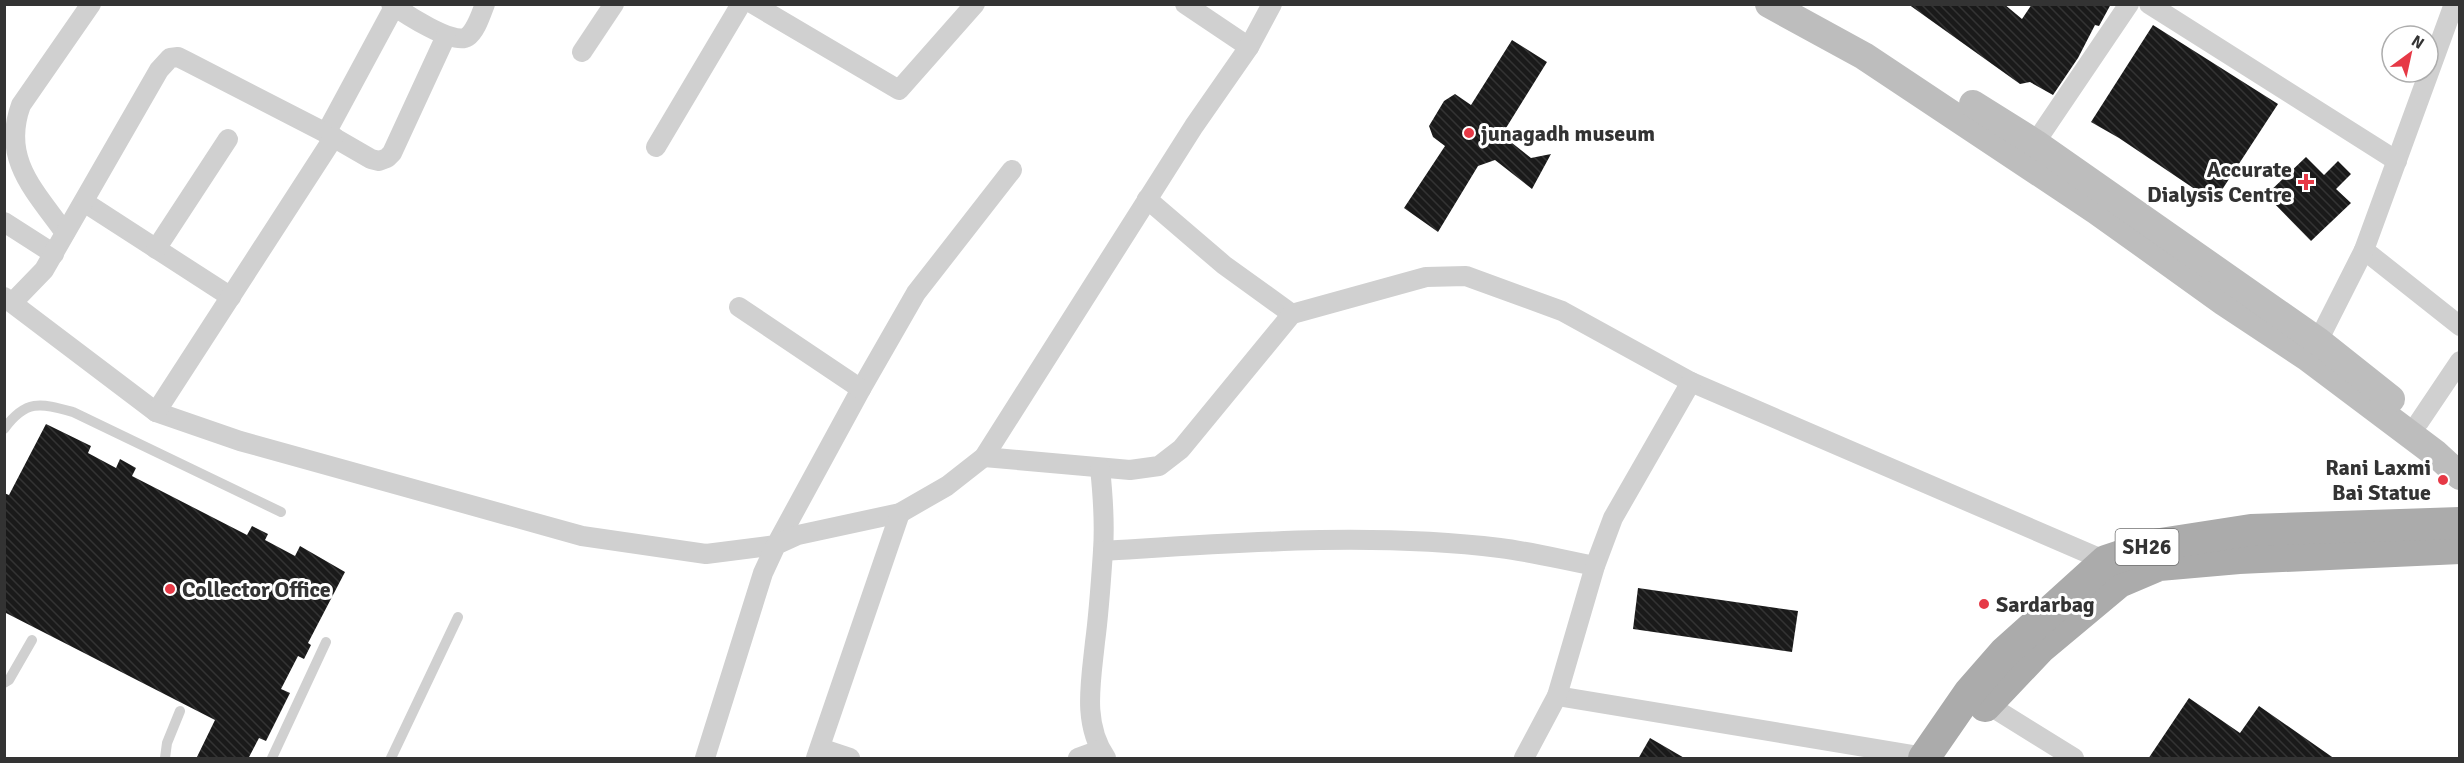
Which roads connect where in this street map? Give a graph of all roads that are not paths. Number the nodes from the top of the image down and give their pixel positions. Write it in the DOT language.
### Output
graph roads {
  1 [pos="91,4"];
  2 [pos="485,4"];
  3 [pos="614,4"];
  4 [pos="741,4"];
  5 [pos="753,4"];
  6 [pos="1185,4"];
  7 [pos="1272,4"];
  8 [pos="1769,4"];
  9 [pos="1810,4"];
  10 [pos="2129,4"];
  11 [pos="2149,4"];
  12 [pos="2454,4"];
  13 [pos="393,6"];
  14 [pos="970,6"];
  15 [pos="446,36"];
  16 [pos="1249,47"];
  17 [pos="582,52"];
  18 [pos="330,135"];
  19 [pos="228,139"];
  20 [pos="2035,144"];
  21 [pos="656,147"];
  22 [pos="2397,161"];
  23 [pos="1012,170"];
  24 [pos="1147,199"];
  25 [pos="84,202"];
  26 [pos="4,222"];
  27 [pos="65,233"];
  28 [pos="156,249"];
  29 [pos="2364,250"];
  30 [pos="54,254"];
  31 [pos="231,297"];
  32 [pos="9,300"];
  33 [pos="739,307"];
  34 [pos="1292,314"];
  35 [pos="2460,326"];
  36 [pos="2318,341"];
  37 [pos="2460,361"];
  38 [pos="1691,382"];
  39 [pos="861,389"];
  40 [pos="156,412"];
  41 [pos="2419,422"];
  42 [pos="4,429"];
  43 [pos="2460,456"];
  44 [pos="984,457"];
  45 [pos="1100,468"];
  46 [pos="2460,476"];
  47 [pos="281,512"];
  48 [pos="900,513"];
  49 [pos="2460,523"];
  50 [pos="776,545"];
  51 [pos="2460,548"];
  52 [pos="1103,551"];
  53 [pos="1595,566"];
  54 [pos="2116,570"];
  55 [pos="458,617"];
  56 [pos="32,640"];
  57 [pos="326,642"];
  58 [pos="4,683"];
  59 [pos="1557,696"];
  60 [pos="1978,698"];
  61 [pos="180,711"];
  62 [pos="818,753"];
  63 [pos="1103,754"];
  64 [pos="1932,758"];
  65 [pos="165,759"];
  66 [pos="272,759"];
  67 [pos="391,759"];
  68 [pos="705,759"];
  69 [pos="850,759"];
  70 [pos="1078,759"];
  71 [pos="1524,759"];
  72 [pos="2074,759"];
  1 -- 27 [label="street"];
  2 -- 15 [label="street"];
  3 -- 17 [label="street"];
  4 -- 21 [label="street"];
  5 -- 14 [label="street"];
  6 -- 16 [label="street"];
  7 -- 16 [label="street"];
  8 -- 46 [label="main road"];
  9 -- 20 [label="main road"];
  10 -- 20 [label="street"];
  11 -- 22 [label="street"];
  12 -- 22 [label="street"];
  13 -- 15 [label="street"];
  13 -- 18 [label="street"];
  15 -- 18 [label="street"];
  16 -- 24 [label="street"];
  18 -- 25 [label="street"];
  18 -- 31 [label="street"];
  19 -- 28 [label="street"];
  20 -- 36 [label="main road"];
  22 -- 29 [label="street"];
  23 -- 39 [label="street"];
  24 -- 34 [label="street"];
  24 -- 44 [label="street"];
  25 -- 27 [label="street"];
  25 -- 28 [label="street"];
  26 -- 30 [label="street"];
  27 -- 30 [label="street"];
  28 -- 31 [label="street"];
  29 -- 35 [label="street"];
  29 -- 36 [label="street"];
  30 -- 32 [label="street"];
  31 -- 40 [label="street"];
  32 -- 40 [label="street"];
  33 -- 39 [label="street"];
  34 -- 38 [label="street"];
  34 -- 45 [label="street"];
  36 -- 41 [label="main road"];
  37 -- 41 [label="street"];
  38 -- 53 [label="street"];
  38 -- 54 [label="street"];
  39 -- 50 [label="street"];
  40 -- 50 [label="street"];
  41 -- 43 [label="main road"];
  42 -- 47 [label="lane"];
  44 -- 45 [label="street"];
  44 -- 48 [label="street"];
  45 -- 52 [label="street"];
  48 -- 50 [label="street"];
  48 -- 62 [label="street"];
  49 -- 54 [label="main road, SH26"];
  50 -- 68 [label="street"];
  51 -- 54 [label="main road, SH26"];
  52 -- 53 [label="street"];
  52 -- 63 [label="street"];
  53 -- 59 [label="street"];
  54 -- 60 [label="main road, SH26"];
  55 -- 67 [label="lane"];
  56 -- 58 [label="lane"];
  57 -- 66 [label="lane"];
  59 -- 64 [label="street"];
  59 -- 71 [label="street"];
  60 -- 64 [label="main road, SH26"];
  60 -- 72 [label="street"];
  61 -- 65 [label="lane"];
  62 -- 69 [label="street"];
  63 -- 70 [label="street"];
}
